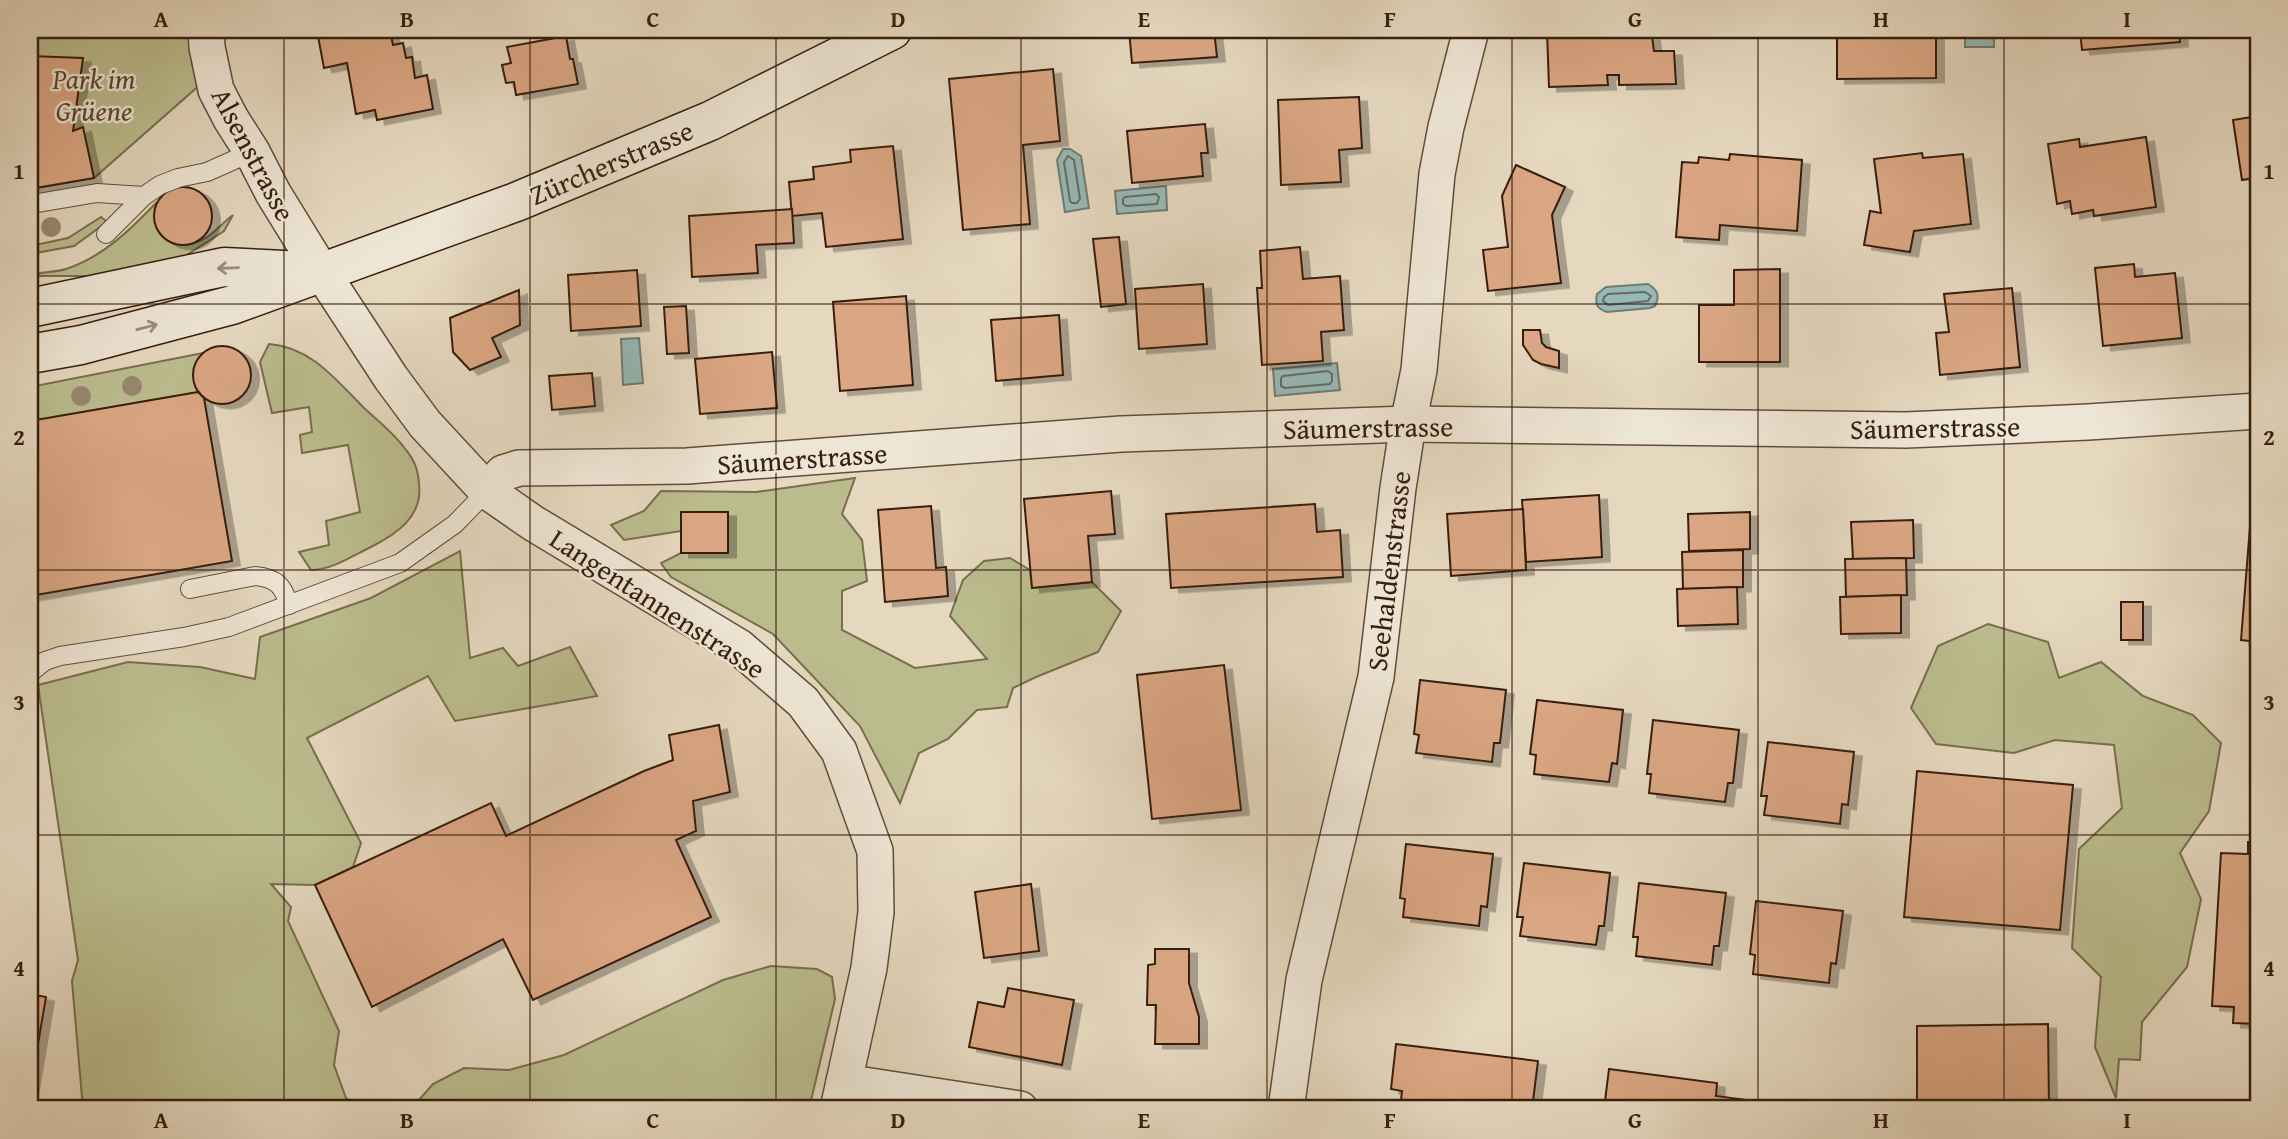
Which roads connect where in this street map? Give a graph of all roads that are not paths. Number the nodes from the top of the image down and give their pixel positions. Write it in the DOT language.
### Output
graph roads {
  1 [pos="206,30"];
  2 [pos="892,30"];
  3 [pos="1471,30"];
  4 [pos="252,152"];
  5 [pos="144,196"];
  6 [pos="38,203"];
  7 [pos="106,234"];
  8 [pos="321,271"];
  9 [pos="30,308"];
  10 [pos="30,354"];
  11 [pos="2258,411"];
  12 [pos="1408,424"];
  13 [pos="488,491"];
  14 [pos="191,589"];
  15 [pos="289,605"];
  16 [pos="30,673"];
  17 [pos="841,1096"];
  18 [pos="967,1105"];
  19 [pos="1020,1109"];
  20 [pos="1286,1109"];
  1 -- 4 [label="street, Alsenstrasse"];
  2 -- 8 [label="main road, Zürcherstrasse"];
  3 -- 12 [label="street, Seehaldenstrasse"];
  4 -- 5 [label="lane"];
  4 -- 8 [label="street, Alsenstrasse"];
  5 -- 6 [label="lane"];
  5 -- 7 [label="lane"];
  8 -- 9 [label="main road, Zürcherstrasse, one-way"];
  10 -- 8 [label="main road, Zürcherstrasse, one-way"];
  8 -- 13 [label="street, Langentannenstrasse"];
  11 -- 12 [label="street, Säumerstrasse"];
  12 -- 13 [label="street, Säumerstrasse"];
  12 -- 20 [label="street, Seehaldenstrasse"];
  13 -- 15 [label="lane"];
  13 -- 17 [label="street, Langentannenstrasse"];
  14 -- 15 [label="lane"];
  15 -- 16 [label="lane"];
  17 -- 18 [label="street"];
  18 -- 19 [label="street"];
}
